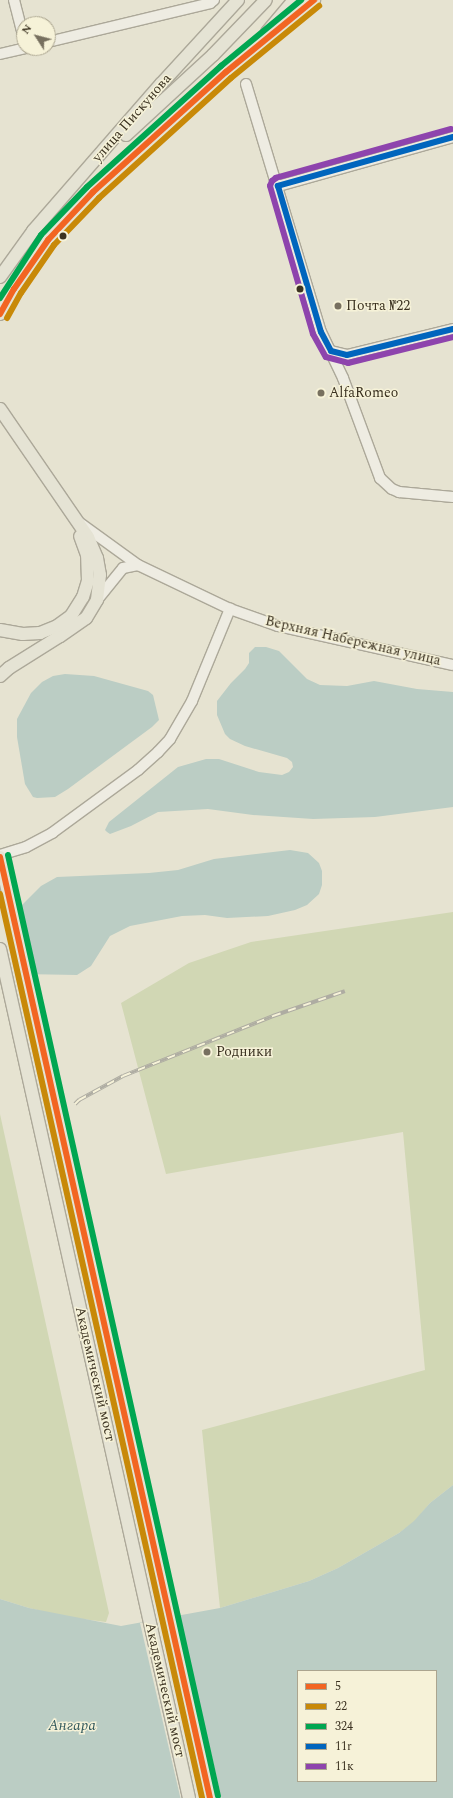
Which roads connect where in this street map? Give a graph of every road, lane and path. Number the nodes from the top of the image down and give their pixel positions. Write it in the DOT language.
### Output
graph roads {
  1 [pos="14,0"];
  2 [pos="214,0"];
  3 [pos="238,0"];
  4 [pos="266,0"];
  5 [pos="294,0"];
  6 [pos="314,0"];
  7 [pos="18,16"];
  8 [pos="56,40"];
  9 [pos="16,50"];
  10 [pos="0,54"];
  11 [pos="226,72"];
  12 [pos="246,84"];
  13 [pos="453,137"];
  14 [pos="84,174"];
  15 [pos="278,186"];
  16 [pos="0,277"];
  17 [pos="0,314"];
  18 [pos="453,329"];
  19 [pos="331,351"];
  20 [pos="0,408"];
  21 [pos="453,497"];
  22 [pos="73,518"];
  23 [pos="138,565"];
  24 [pos="97,600"];
  25 [pos="230,609"];
  26 [pos="0,630"];
  27 [pos="453,665"];
  28 [pos="0,676"];
  29 [pos="0,856"];
  30 [pos="0,949"];
  31 [pos="189,1798"];
  32 [pos="210,1798"];
  1 -- 7 [label="street"];
  2 -- 8 [label="street"];
  3 -- 14 [label="main road, улица Пискунова"];
  4 -- 14 [label="main road, улица Пискунова"];
  5 -- 11 [label="main road"];
  6 -- 11 [label="main road"];
  9 -- 10 [label="street"];
  11 -- 17 [label="main road"];
  12 -- 15 [label="street"];
  13 -- 15 [label="street"];
  14 -- 16 [label="main road"];
  15 -- 19 [label="street"];
  18 -- 19 [label="street"];
  19 -- 21 [label="street"];
  20 -- 22 [label="main road"];
  22 -- 23 [label="street, Верхняя Набережная улица"];
  22 -- 24 [label="main road"];
  22 -- 26 [label="main road"];
  23 -- 24 [label="street"];
  23 -- 25 [label="street, Верхняя Набережная улица"];
  24 -- 28 [label="main road"];
  25 -- 27 [label="street, Верхняя Набережная улица"];
  25 -- 29 [label="street"];
  29 -- 32 [label="main road, Академический мост"];
  30 -- 31 [label="main road, Академический мост"];
}
